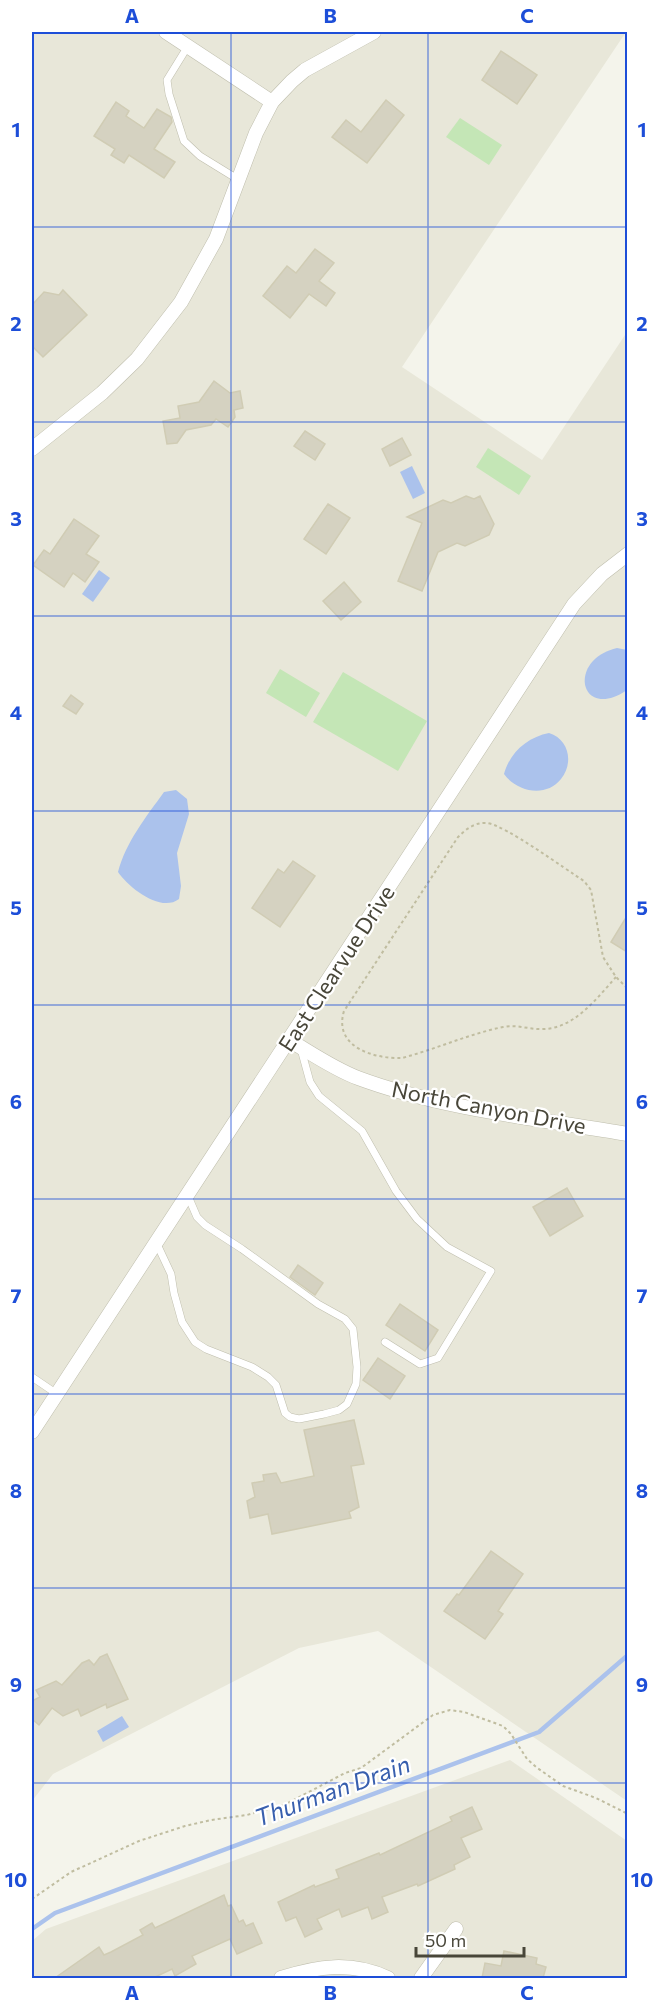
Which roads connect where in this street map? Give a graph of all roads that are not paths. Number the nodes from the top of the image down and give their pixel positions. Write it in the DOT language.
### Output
graph roads {
  1 [pos="166,32"];
  2 [pos="374,32"];
  3 [pos="188,46"];
  4 [pos="272,102"];
  5 [pos="239,180"];
  6 [pos="32,449"];
  7 [pos="627,554"];
  8 [pos="295,1044"];
  9 [pos="627,1134"];
  10 [pos="187,1194"];
  11 [pos="156,1242"];
  12 [pos="385,1342"];
  13 [pos="32,1377"];
  14 [pos="57,1394"];
  15 [pos="32,1432"];
  16 [pos="456,1929"];
  17 [pos="281,1978"];
  18 [pos="388,1978"];
  19 [pos="421,1978"];
  1 -- 3 [label="street"];
  2 -- 4 [label="street"];
  3 -- 4 [label="street"];
  3 -- 5 [label="lane"];
  4 -- 5 [label="street"];
  5 -- 6 [label="street"];
  7 -- 8 [label="street, East Clearvue Drive"];
  8 -- 9 [label="street, North Canyon Drive"];
  8 -- 10 [label="street, East Clearvue Drive"];
  8 -- 12 [label="lane"];
  10 -- 11 [label="street, East Clearvue Drive"];
  10 -- 11 [label="lane"];
  11 -- 14 [label="street, East Clearvue Drive"];
  13 -- 14 [label="lane"];
  14 -- 15 [label="street, East Clearvue Drive"];
  16 -- 19 [label="street"];
  17 -- 18 [label="street"];
}
